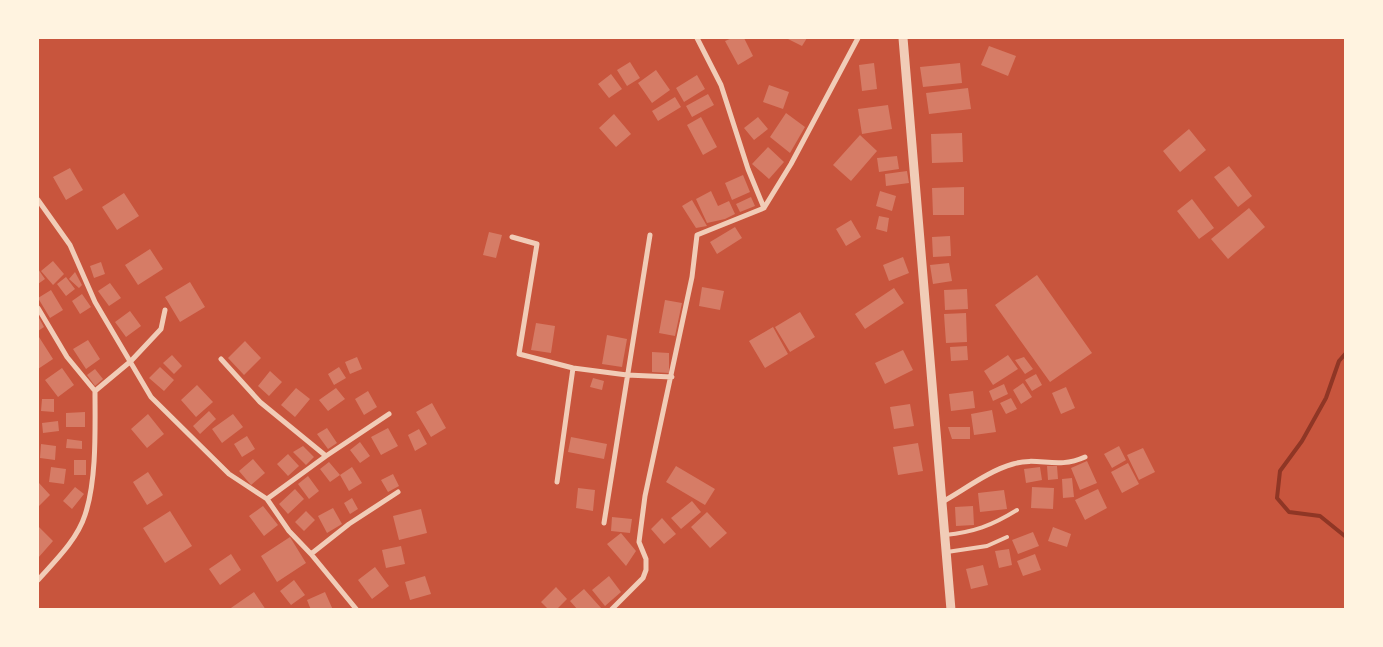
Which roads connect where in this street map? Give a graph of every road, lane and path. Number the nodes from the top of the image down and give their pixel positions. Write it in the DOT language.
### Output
graph roads {
  1 [pos="697,38"];
  2 [pos="858,38"];
  3 [pos="904,38"];
  4 [pos="38,200"];
  5 [pos="764,208"];
  6 [pos="650,235"];
  7 [pos="512,237"];
  8 [pos="38,308"];
  9 [pos="165,310"];
  10 [pos="221,359"];
  11 [pos="131,361"];
  12 [pos="572,368"];
  13 [pos="627,375"];
  14 [pos="672,378"];
  15 [pos="95,391"];
  16 [pos="389,414"];
  17 [pos="326,456"];
  18 [pos="1085,457"];
  19 [pos="557,482"];
  20 [pos="398,492"];
  21 [pos="267,499"];
  22 [pos="942,503"];
  23 [pos="1017,510"];
  24 [pos="604,523"];
  25 [pos="944,535"];
  26 [pos="1007,538"];
  27 [pos="946,552"];
  28 [pos="311,554"];
  29 [pos="38,580"];
  30 [pos="357,610"];
  31 [pos="611,610"];
  32 [pos="951,610"];
  1 -- 5 [label="street"];
  2 -- 5 [label="street"];
  3 -- 22 [label="street"];
  4 -- 11 [label="street"];
  5 -- 14 [label="street"];
  6 -- 13 [label="street"];
  7 -- 12 [label="street"];
  8 -- 15 [label="street"];
  9 -- 11 [label="street"];
  10 -- 17 [label="street"];
  11 -- 15 [label="street"];
  11 -- 21 [label="street"];
  12 -- 13 [label="street"];
  12 -- 19 [label="street"];
  13 -- 14 [label="street"];
  13 -- 24 [label="street"];
  14 -- 31 [label="street"];
  15 -- 29 [label="street"];
  16 -- 17 [label="street"];
  17 -- 21 [label="street"];
  18 -- 22 [label="street"];
  20 -- 28 [label="street"];
  21 -- 28 [label="street"];
  22 -- 25 [label="street"];
  23 -- 25 [label="lane"];
  25 -- 27 [label="street"];
  26 -- 27 [label="lane"];
  27 -- 32 [label="street"];
  28 -- 30 [label="street"];
}
